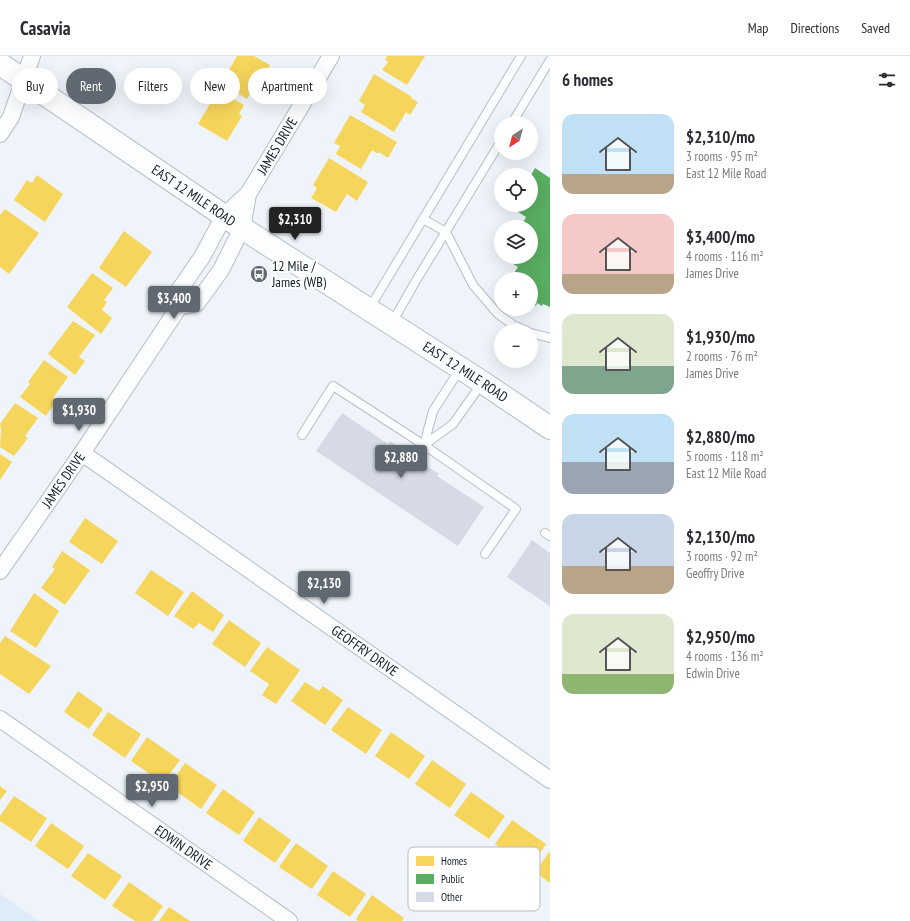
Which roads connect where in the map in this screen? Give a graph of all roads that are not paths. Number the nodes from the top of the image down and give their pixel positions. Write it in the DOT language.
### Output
graph roads {
  1 [pos="32,56"];
  2 [pos="331,56"];
  3 [pos="521,56"];
  4 [pos="550,60"];
  5 [pos="0,64"];
  6 [pos="28,68"];
  7 [pos="12,72"];
  8 [pos="58,103"];
  9 [pos="16,104"];
  10 [pos="516,116"];
  11 [pos="0,134"];
  12 [pos="494,153"];
  13 [pos="248,194"];
  14 [pos="224,216"];
  15 [pos="423,219"];
  16 [pos="242,228"];
  17 [pos="446,232"];
  18 [pos="179,307"];
  19 [pos="369,309"];
  20 [pos="392,323"];
  21 [pos="512,324"];
  22 [pos="538,335"];
  23 [pos="550,338"];
  24 [pos="461,368"];
  25 [pos="482,382"];
  26 [pos="550,428"];
  27 [pos="302,435"];
  28 [pos="424,445"];
  29 [pos="82,453"];
  30 [pos="485,554"];
  31 [pos="0,571"];
  32 [pos="0,719"];
  33 [pos="550,780"];
  34 [pos="289,921"];
  1 -- 6 [label="street"];
  2 -- 13 [label="street, JAMES DRIVE"];
  3 -- 15 [label="lane"];
  4 -- 10 [label="lane"];
  5 -- 7 [label="main road, EAST 12 MILE ROAD"];
  8 -- 14 [label="main road, EAST 12 MILE ROAD"];
  9 -- 11 [label="street"];
  12 -- 17 [label="lane"];
  13 -- 14 [label="street, JAMES DRIVE"];
  13 -- 16 [label="street, JAMES DRIVE"];
  14 -- 16 [label="main road, EAST 12 MILE ROAD"];
  14 -- 18 [label="street, JAMES DRIVE"];
  15 -- 17 [label="lane"];
  15 -- 19 [label="lane"];
  16 -- 18 [label="street, JAMES DRIVE"];
  16 -- 19 [label="main road, EAST 12 MILE ROAD"];
  17 -- 20 [label="lane"];
  17 -- 21 [label="lane"];
  18 -- 29 [label="street, JAMES DRIVE"];
  19 -- 20 [label="main road, EAST 12 MILE ROAD"];
  20 -- 24 [label="main road, EAST 12 MILE ROAD"];
  22 -- 23 [label="lane"];
  24 -- 25 [label="main road, EAST 12 MILE ROAD"];
  24 -- 28 [label="lane"];
  25 -- 26 [label="main road, EAST 12 MILE ROAD"];
  25 -- 28 [label="lane"];
  27 -- 28 [label="lane"];
  28 -- 30 [label="lane"];
  29 -- 31 [label="street, JAMES DRIVE"];
  29 -- 33 [label="street, GEOFFRY DRIVE"];
  32 -- 34 [label="street, EDWIN DRIVE"];
}
